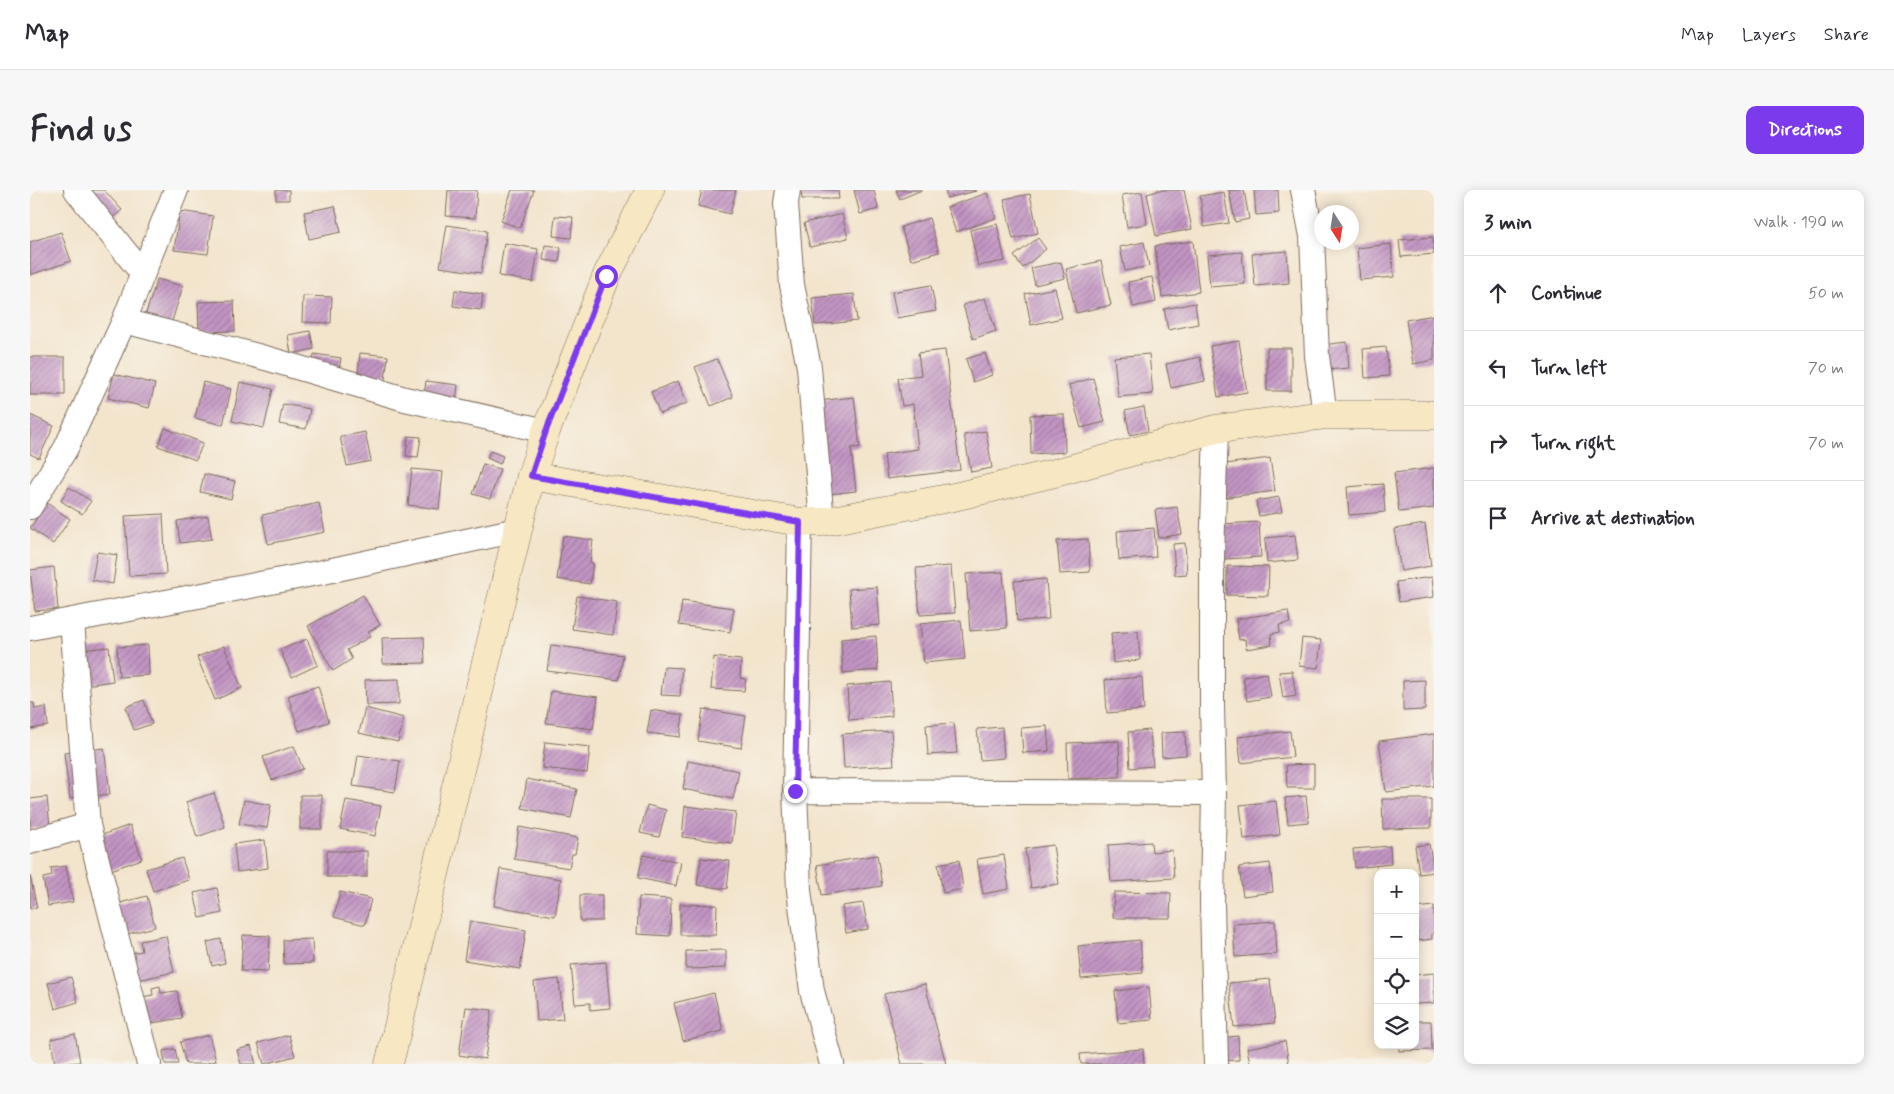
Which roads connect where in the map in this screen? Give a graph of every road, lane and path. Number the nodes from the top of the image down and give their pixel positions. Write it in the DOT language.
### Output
graph roads {
  1 [pos="76,190"];
  2 [pos="176,190"];
  3 [pos="650,190"];
  4 [pos="788,190"];
  5 [pos="1303,190"];
  6 [pos="142,273"];
  7 [pos="124,321"];
  8 [pos="1325,415"];
  9 [pos="1434,415"];
  10 [pos="1216,429"];
  11 [pos="546,431"];
  12 [pos="531,476"];
  13 [pos="30,506"];
  14 [pos="811,522"];
  15 [pos="518,530"];
  16 [pos="72,621"];
  17 [pos="30,628"];
  18 [pos="795,791"];
  19 [pos="1214,793"];
  20 [pos="88,825"];
  21 [pos="30,842"];
  22 [pos="149,1064"];
  23 [pos="389,1064"];
  24 [pos="832,1064"];
  25 [pos="1216,1064"];
  1 -- 6 [label="street"];
  2 -- 6 [label="street"];
  3 -- 11 [label="street"];
  4 -- 14 [label="street"];
  5 -- 8 [label="street"];
  6 -- 7 [label="street"];
  7 -- 11 [label="street"];
  7 -- 13 [label="street"];
  8 -- 9 [label="street"];
  8 -- 10 [label="street"];
  10 -- 14 [label="street"];
  10 -- 19 [label="street"];
  11 -- 12 [label="street"];
  12 -- 14 [label="street"];
  12 -- 15 [label="street"];
  14 -- 18 [label="street"];
  15 -- 16 [label="street"];
  15 -- 23 [label="street"];
  16 -- 17 [label="street"];
  16 -- 20 [label="street"];
  18 -- 19 [label="street"];
  18 -- 24 [label="street"];
  19 -- 25 [label="street"];
  20 -- 21 [label="street"];
  20 -- 22 [label="street"];
}
